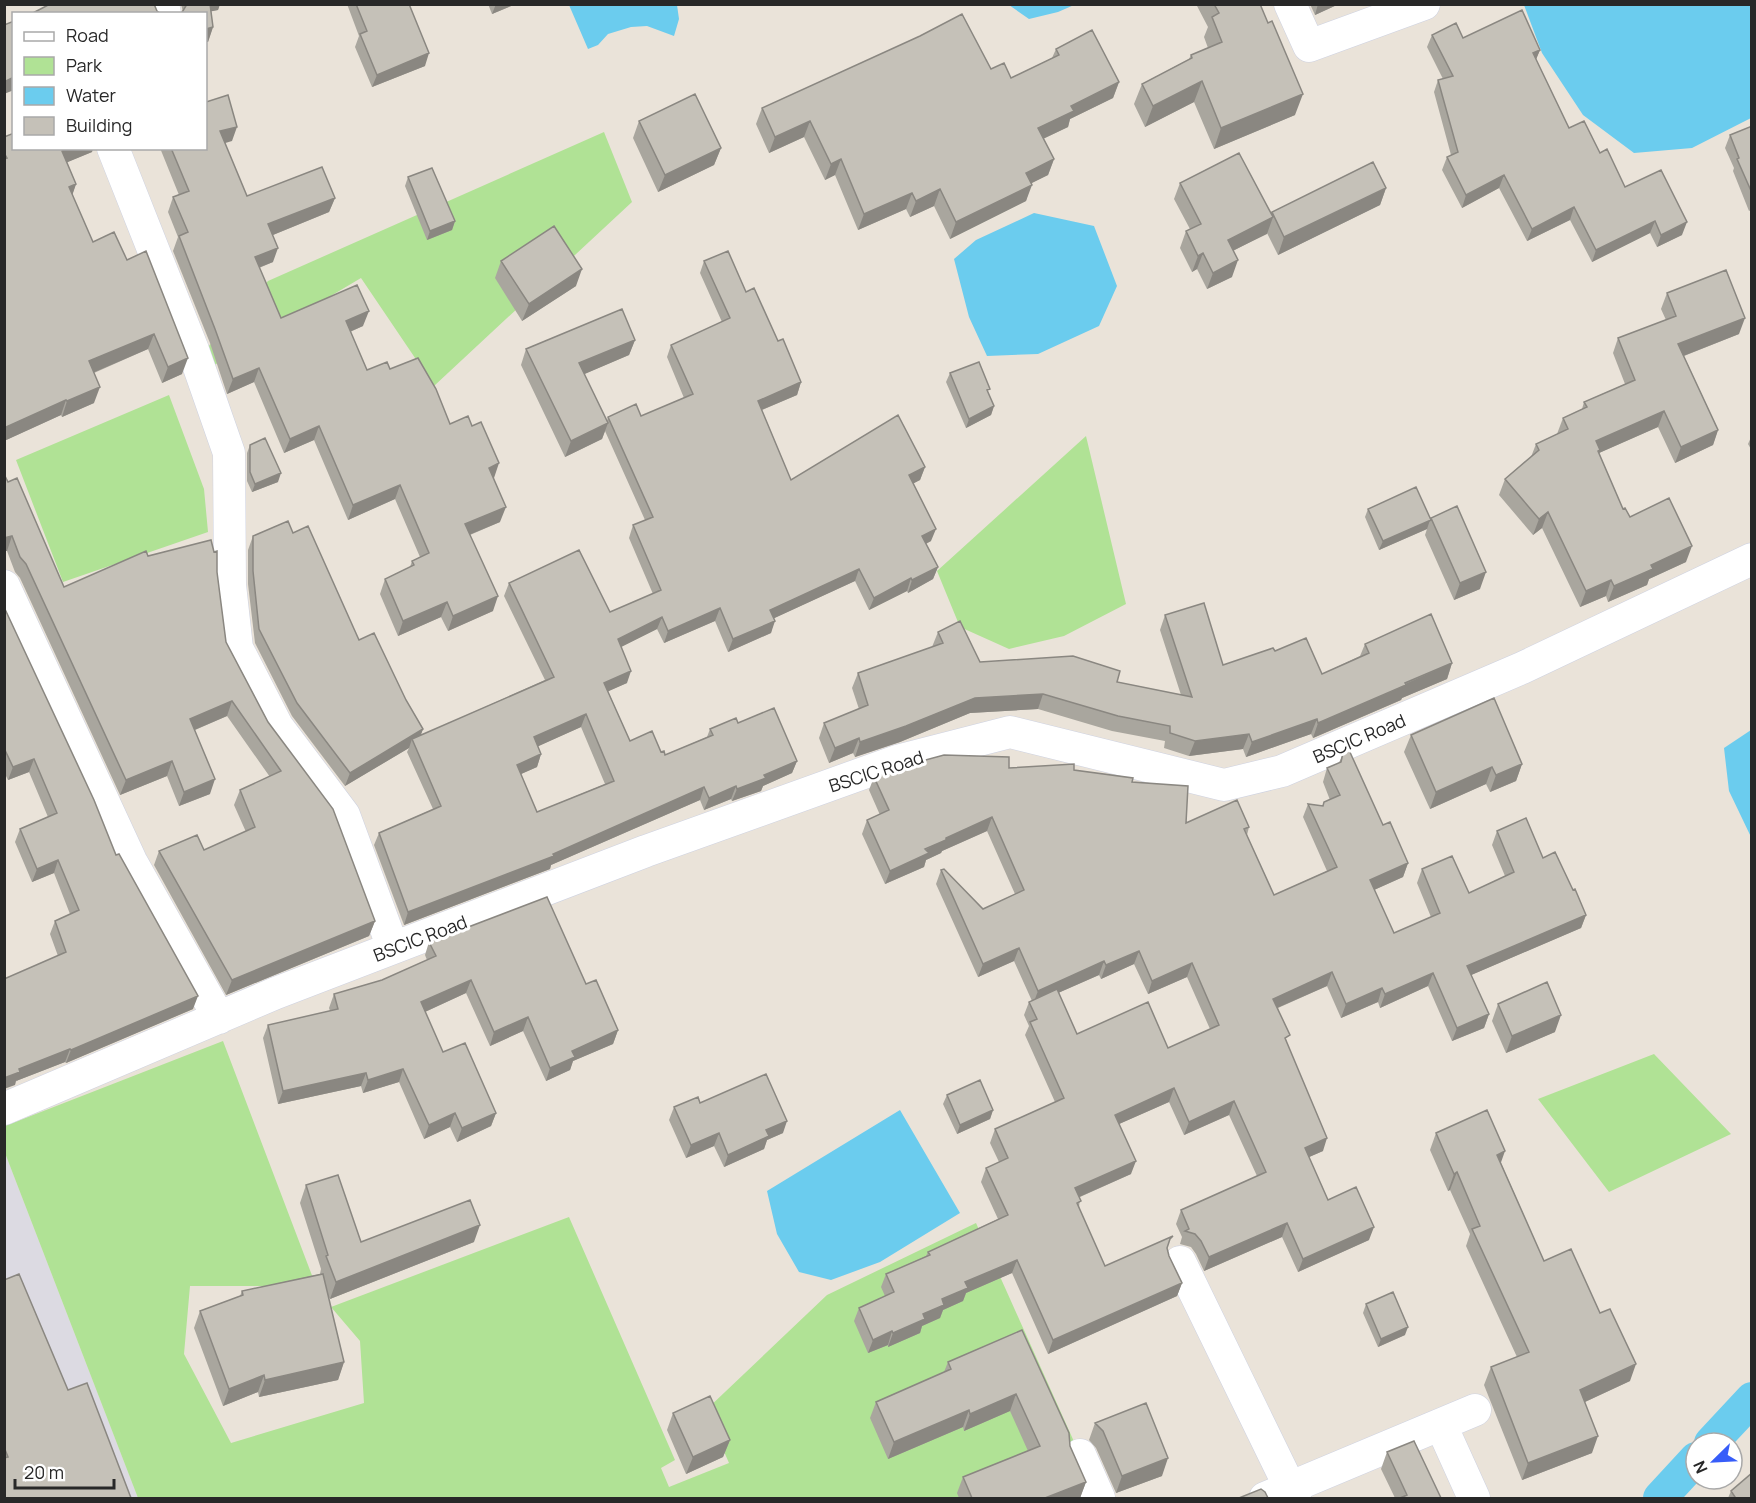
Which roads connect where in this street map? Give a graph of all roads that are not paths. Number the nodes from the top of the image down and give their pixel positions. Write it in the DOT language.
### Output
graph roads {
  1 [pos="1290,4"];
  2 [pos="1424,4"];
  3 [pos="113,150"];
  4 [pos="1752,559"];
  5 [pos="4,586"];
  6 [pos="393,948"];
  7 [pos="219,1018"];
  8 [pos="4,1109"];
  9 [pos="1180,1262"];
  10 [pos="1474,1410"];
  11 [pos="1441,1425"];
  12 [pos="1080,1455"];
  13 [pos="1283,1495"];
  14 [pos="1099,1498"];
  15 [pos="1474,1498"];
  1 -- 2 [label="street"];
  3 -- 6 [label="street"];
  4 -- 6 [label="street, BSCIC Road"];
  5 -- 7 [label="street"];
  6 -- 7 [label="street, BSCIC Road"];
  7 -- 8 [label="street, BSCIC Road"];
  9 -- 13 [label="street"];
  10 -- 11 [label="street"];
  11 -- 13 [label="street"];
  11 -- 15 [label="street"];
  12 -- 14 [label="street"];
}
